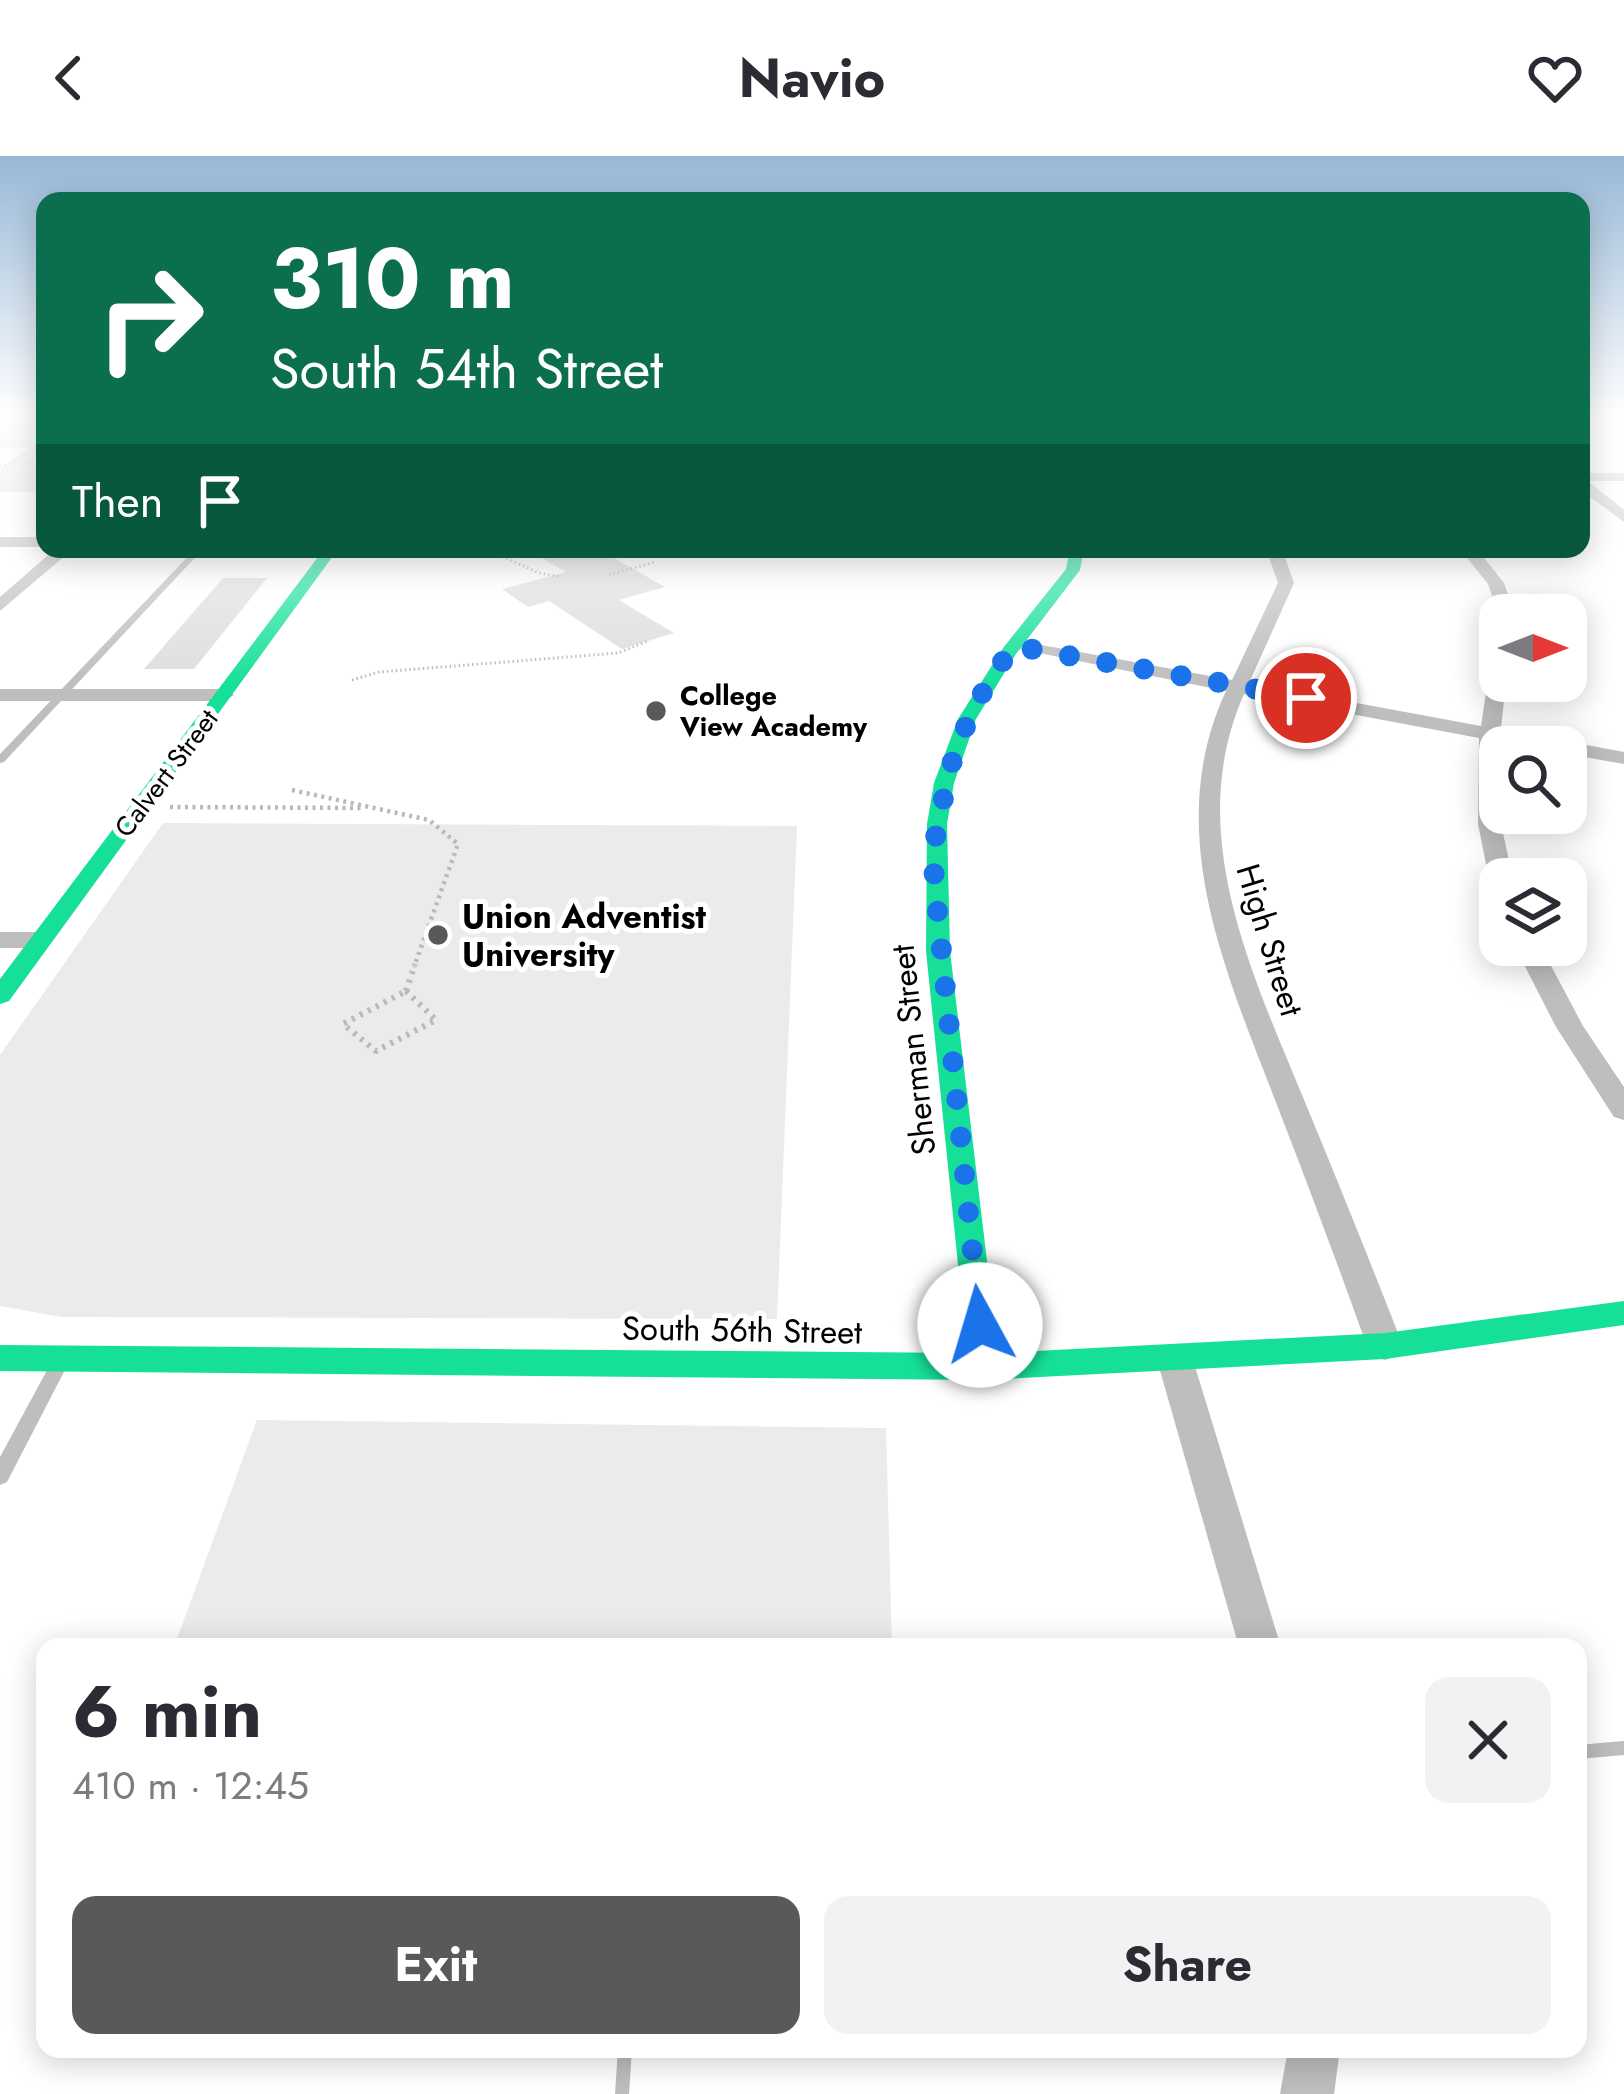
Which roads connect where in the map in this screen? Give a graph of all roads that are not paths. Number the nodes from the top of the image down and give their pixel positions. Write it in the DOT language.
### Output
graph roads {
  1 [pos="0,542"];
  2 [pos="36,542"];
  3 [pos="55,558"];
  4 [pos="190,558"];
  5 [pos="324,558"];
  6 [pos="1075,558"];
  7 [pos="1277,558"];
  8 [pos="1475,558"];
  9 [pos="1499,594"];
  10 [pos="0,606"];
  11 [pos="1014,646"];
  12 [pos="1238,686"];
  13 [pos="0,695"];
  14 [pos="61,695"];
  15 [pos="224,695"];
  16 [pos="1479,731"];
  17 [pos="1587,751"];
  18 [pos="1624,758"];
  19 [pos="0,760"];
  20 [pos="0,940"];
  21 [pos="41,940"];
  22 [pos="1538,966"];
  23 [pos="0,997"];
  24 [pos="1624,1110"];
  25 [pos="1624,1313"];
  26 [pos="1385,1346"];
  27 [pos="0,1358"];
  28 [pos="62,1358"];
  29 [pos="1175,1360"];
  30 [pos="984,1366"];
  31 [pos="0,1476"];
  32 [pos="1257,1638"];
  33 [pos="1312,2058"];
  34 [pos="1306,2094"];
  1 -- 2 [label="street"];
  3 -- 10 [label="street"];
  4 -- 14 [label="lane"];
  5 -- 15 [label="street, Calvert Street"];
  6 -- 11 [label="street, Sherman Street"];
  7 -- 12 [label="street, High Street"];
  8 -- 9 [label="street"];
  11 -- 12 [label="street"];
  11 -- 30 [label="street, Sherman Street"];
  12 -- 16 [label="street"];
  12 -- 26 [label="street, High Street"];
  13 -- 14 [label="street"];
  14 -- 15 [label="street"];
  14 -- 19 [label="lane"];
  15 -- 21 [label="street, Calvert Street"];
  17 -- 18 [label="street"];
  20 -- 21 [label="street"];
  21 -- 23 [label="street, Calvert Street"];
  22 -- 24 [label="street"];
  25 -- 26 [label="street, South 56th Street"];
  26 -- 29 [label="street, South 56th Street"];
  27 -- 28 [label="street, South 56th Street"];
  28 -- 30 [label="street, South 56th Street"];
  28 -- 31 [label="lane"];
  29 -- 30 [label="street, South 56th Street"];
  29 -- 32 [label="street"];
  33 -- 34 [label="street"];
}
